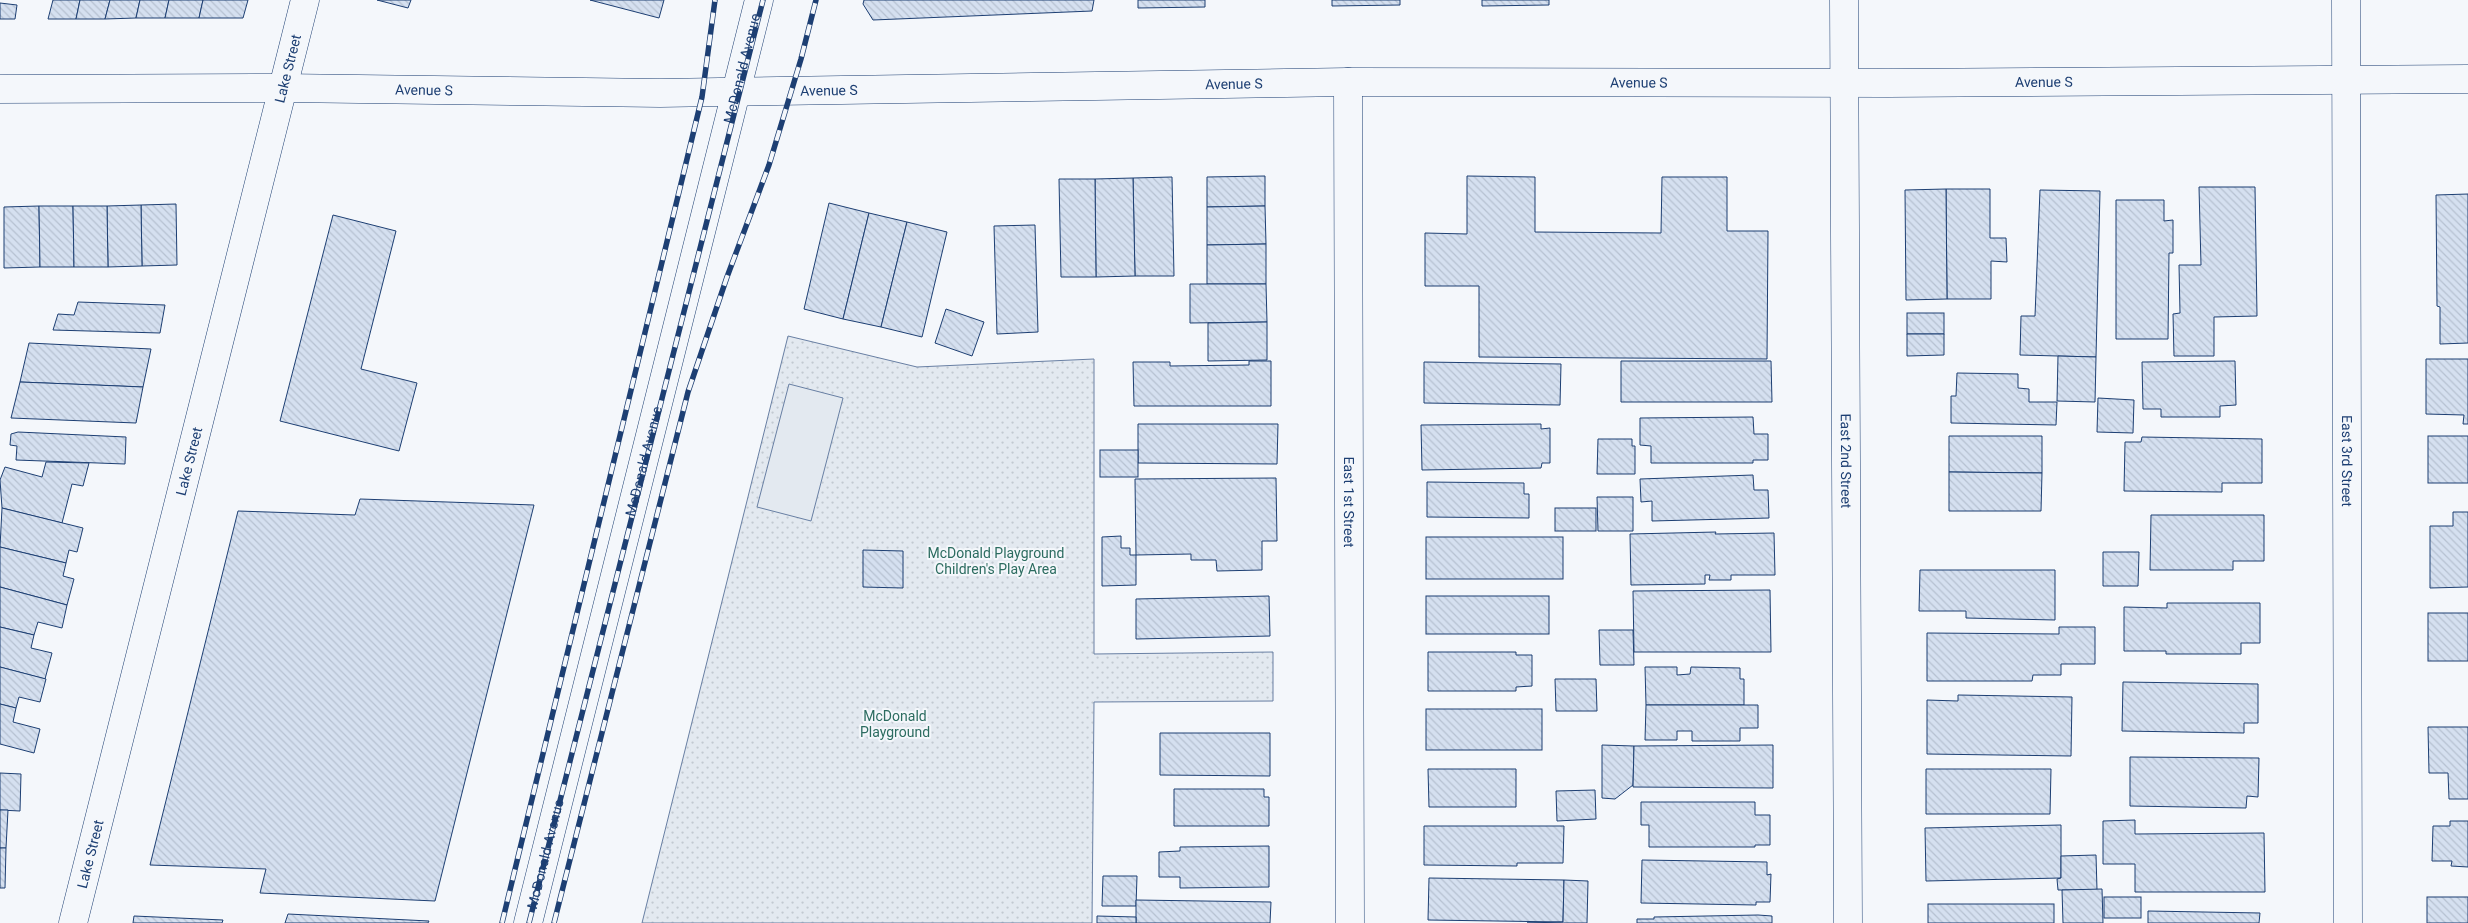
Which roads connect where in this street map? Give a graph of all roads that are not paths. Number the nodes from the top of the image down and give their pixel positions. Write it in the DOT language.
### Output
graph roads {
  1 [pos="304,0"];
  2 [pos="759,0"];
  3 [pos="1844,0"];
  4 [pos="2346,0"];
  5 [pos="2347,78"];
  6 [pos="2468,79"];
  7 [pos="1348,82"];
  8 [pos="1844,82"];
  9 [pos="283,88"];
  10 [pos="0,90"];
  11 [pos="736,92"];
  12 [pos="73,923"];
  13 [pos="528,923"];
  14 [pos="1350,923"];
  15 [pos="1848,923"];
  16 [pos="2348,923"];
  1 -- 9 [label="street, Lake Street"];
  2 -- 11 [label="street, McDonald Avenue"];
  3 -- 8 [label="street, East 2nd Street"];
  4 -- 5 [label="street, East 3rd Street"];
  5 -- 6 [label="street, Avenue S"];
  5 -- 8 [label="street, Avenue S"];
  5 -- 16 [label="street, East 3rd Street"];
  7 -- 8 [label="street, Avenue S"];
  7 -- 11 [label="street, Avenue S"];
  7 -- 14 [label="street, East 1st Street"];
  8 -- 15 [label="street, East 2nd Street"];
  9 -- 10 [label="street, Avenue S"];
  9 -- 11 [label="street, Avenue S"];
  9 -- 12 [label="street, Lake Street"];
  11 -- 13 [label="street, McDonald Avenue"];
}
